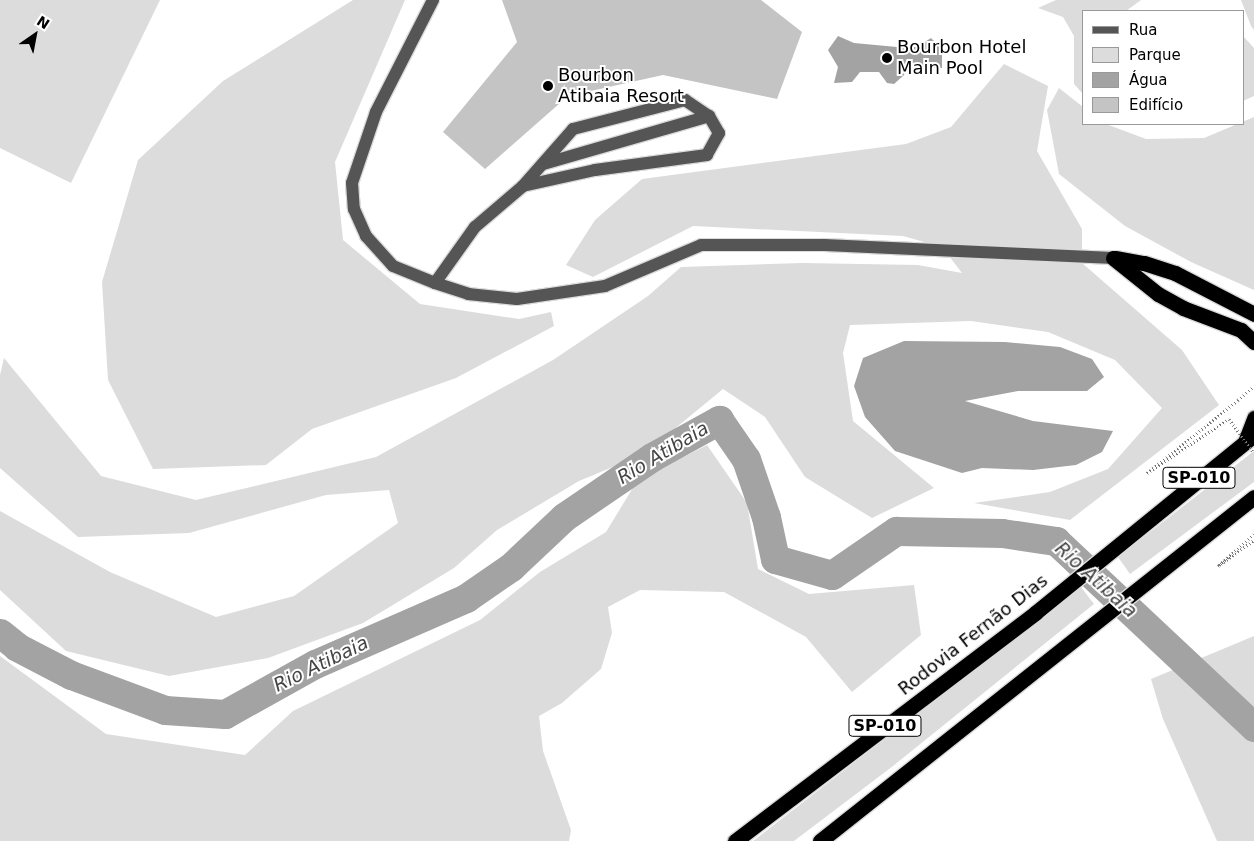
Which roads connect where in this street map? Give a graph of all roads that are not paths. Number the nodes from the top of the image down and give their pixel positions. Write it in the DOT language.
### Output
graph roads {
  1 [pos="433,0"];
  2 [pos="709,116"];
  3 [pos="542,164"];
  4 [pos="523,186"];
  5 [pos="1113,258"];
  6 [pos="435,284"];
  7 [pos="1254,314"];
  8 [pos="1254,342"];
  9 [pos="1254,418"];
  10 [pos="1251,443"];
  11 [pos="1254,497"];
  12 [pos="754,825"];
  13 [pos="730,841"];
  14 [pos="736,841"];
  15 [pos="820,841"];
  1 -- 6 [label="lane"];
  2 -- 3 [label="lane"];
  2 -- 3 [label="lane"];
  2 -- 4 [label="lane"];
  3 -- 4 [label="lane"];
  4 -- 6 [label="lane"];
  5 -- 6 [label="lane"];
  5 -- 7 [label="highway"];
  5 -- 8 [label="highway"];
  9 -- 10 [label="highway"];
  10 -- 12 [label="highway, Rodovia Fernão Dias / SP-010"];
  11 -- 15 [label="highway, SP-010"];
  12 -- 13 [label="highway"];
  12 -- 14 [label="highway, Rodovia Fernão Dias / SP-010"];
}
